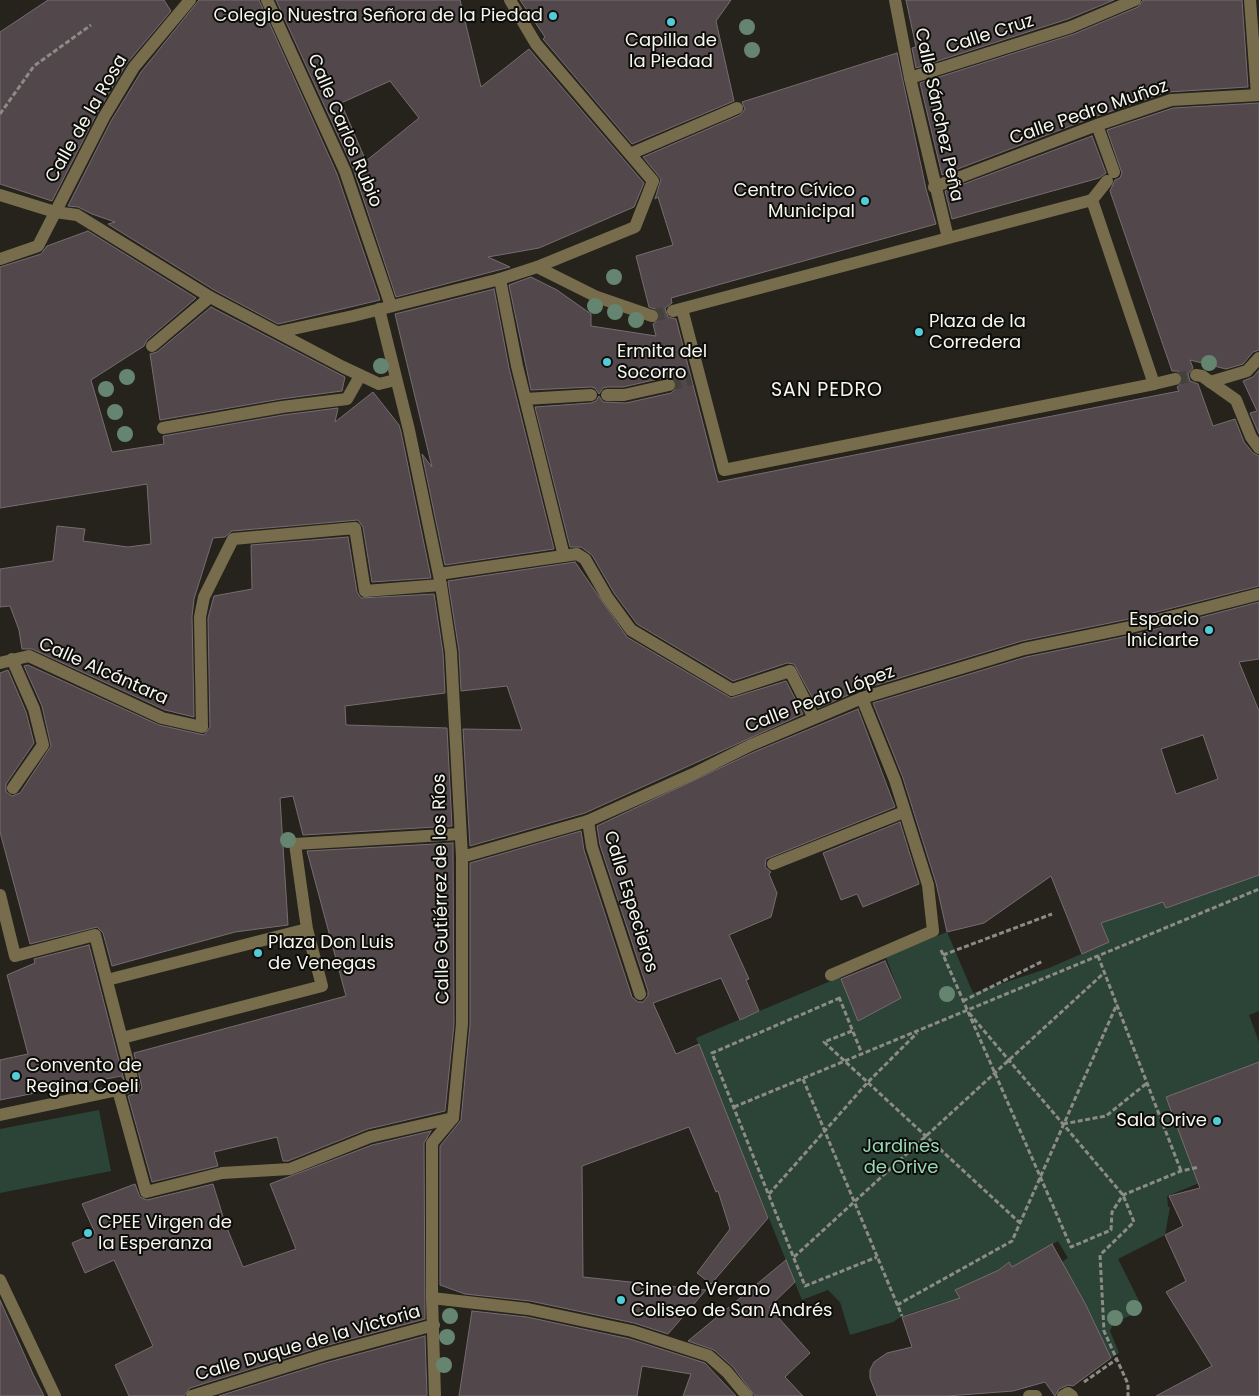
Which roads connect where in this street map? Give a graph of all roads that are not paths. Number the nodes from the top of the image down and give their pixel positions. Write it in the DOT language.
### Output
graph roads {
  1 [pos="190,0"];
  2 [pos="267,0"];
  3 [pos="510,0"];
  4 [pos="895,0"];
  5 [pos="1135,0"];
  6 [pos="1250,0"];
  7 [pos="910,78"];
  8 [pos="1258,95"];
  9 [pos="737,108"];
  10 [pos="1097,125"];
  11 [pos="630,154"];
  12 [pos="934,187"];
  13 [pos="0,195"];
  14 [pos="1092,200"];
  15 [pos="54,212"];
  16 [pos="948,238"];
  17 [pos="0,259"];
  18 [pos="537,267"];
  19 [pos="500,279"];
  20 [pos="210,298"];
  21 [pos="385,308"];
  22 [pos="652,316"];
  23 [pos="279,332"];
  24 [pos="152,346"];
  25 [pos="1259,358"];
  26 [pos="1196,375"];
  27 [pos="360,376"];
  28 [pos="1175,379"];
  29 [pos="395,380"];
  30 [pos="1210,382"];
  31 [pos="1154,384"];
  32 [pos="669,385"];
  33 [pos="591,395"];
  34 [pos="607,395"];
  35 [pos="525,399"];
  36 [pos="164,428"];
  37 [pos="1259,448"];
  38 [pos="564,556"];
  39 [pos="440,580"];
  40 [pos="1259,594"];
  41 [pos="6,661"];
  42 [pos="862,698"];
  43 [pos="814,718"];
  44 [pos="14,788"];
  45 [pos="904,812"];
  46 [pos="588,821"];
  47 [pos="460,834"];
  48 [pos="462,856"];
  49 [pos="772,864"];
  50 [pos="0,895"];
  51 [pos="307,928"];
  52 [pos="831,975"];
  53 [pos="106,976"];
  54 [pos="640,994"];
  55 [pos="122,1038"];
  56 [pos="118,1090"];
  57 [pos="0,1115"];
  58 [pos="453,1118"];
  59 [pos="0,1280"];
  60 [pos="432,1298"];
  61 [pos="434,1325"];
  62 [pos="56,1396"];
  63 [pos="192,1396"];
  64 [pos="435,1396"];
  65 [pos="746,1396"];
  66 [pos="1029,1396"];
  67 [pos="1036,1396"];
  1 -- 15 [label="street, Calle de la Rosa"];
  2 -- 21 [label="street, Calle Carlos Rubio"];
  3 -- 11 [label="street"];
  4 -- 7 [label="street, Calle Sánchez Peña"];
  5 -- 7 [label="street, Calle Cruz"];
  6 -- 8 [label="street"];
  7 -- 12 [label="street, Calle Sánchez Peña"];
  8 -- 10 [label="street, Calle Pedro Muñoz"];
  9 -- 11 [label="street"];
  10 -- 12 [label="street, Calle Pedro Muñoz"];
  10 -- 14 [label="street"];
  11 -- 18 [label="street"];
  12 -- 16 [label="street, Calle Sánchez Peña"];
  13 -- 15 [label="street"];
  14 -- 16 [label="street"];
  14 -- 31 [label="street"];
  15 -- 17 [label="street, Calle de la Rosa"];
  15 -- 20 [label="street"];
  16 -- 31 [label="street"];
  18 -- 19 [label="street"];
  18 -- 22 [label="street"];
  19 -- 21 [label="street"];
  19 -- 35 [label="street"];
  20 -- 23 [label="street"];
  20 -- 24 [label="street"];
  21 -- 23 [label="street"];
  21 -- 29 [label="street, Calle Carlos Rubio"];
  23 -- 27 [label="street"];
  25 -- 30 [label="street"];
  26 -- 30 [label="street"];
  27 -- 29 [label="street"];
  27 -- 36 [label="street"];
  28 -- 31 [label="street"];
  29 -- 39 [label="street, Calle Gutiérrez de los Ríos"];
  30 -- 37 [label="street"];
  32 -- 34 [label="street"];
  33 -- 35 [label="street"];
  35 -- 38 [label="street"];
  38 -- 39 [label="street"];
  38 -- 43 [label="street"];
  39 -- 41 [label="street, Calle Alcántara"];
  39 -- 47 [label="street, Calle Gutiérrez de los Ríos"];
  40 -- 42 [label="street, Calle Pedro López"];
  41 -- 44 [label="street, Calle Alcántara"];
  42 -- 43 [label="street, Calle Pedro López"];
  42 -- 45 [label="street"];
  43 -- 46 [label="street, Calle Pedro López"];
  45 -- 49 [label="street"];
  45 -- 52 [label="street"];
  46 -- 48 [label="street, Calle Pedro López"];
  46 -- 54 [label="street, Calle Especieros"];
  47 -- 48 [label="street, Calle Gutiérrez de los Ríos"];
  47 -- 51 [label="street"];
  48 -- 58 [label="street, Calle Gutiérrez de los Ríos"];
  50 -- 53 [label="street"];
  51 -- 53 [label="street"];
  51 -- 55 [label="street"];
  53 -- 55 [label="street"];
  55 -- 56 [label="street"];
  56 -- 57 [label="street"];
  56 -- 58 [label="street"];
  58 -- 60 [label="street"];
  59 -- 62 [label="street"];
  60 -- 61 [label="street"];
  60 -- 65 [label="street"];
  61 -- 63 [label="street, Calle Duque de la Victoria"];
  61 -- 64 [label="street"];
  66 -- 67 [label="street"];
}
